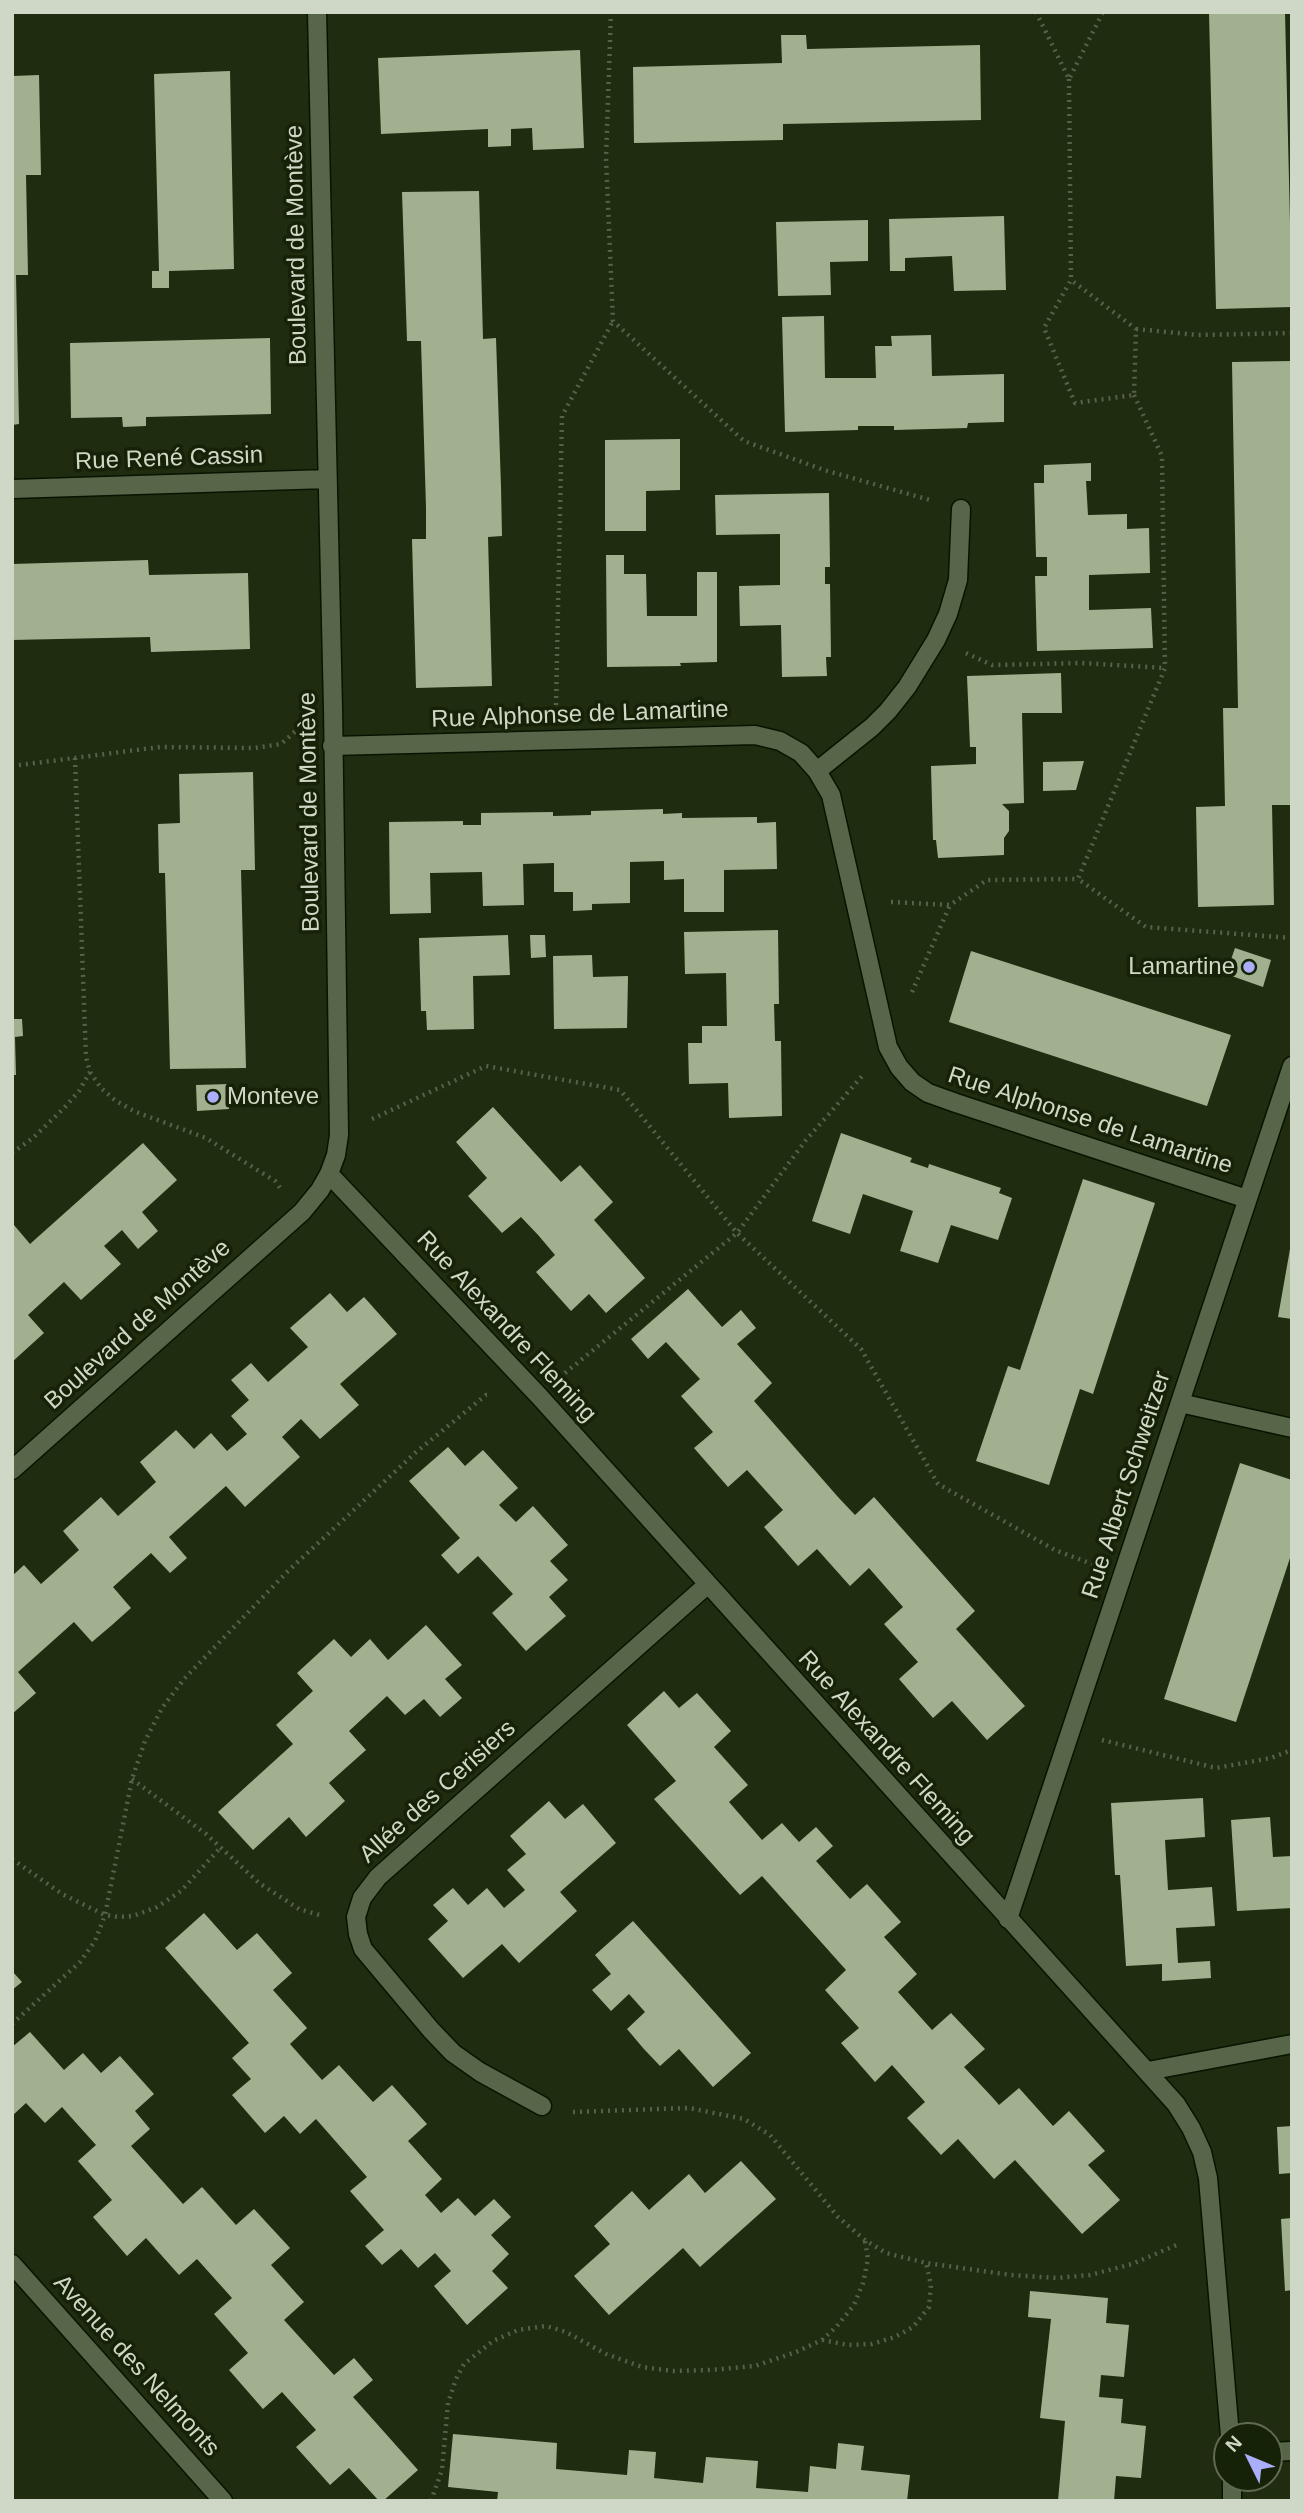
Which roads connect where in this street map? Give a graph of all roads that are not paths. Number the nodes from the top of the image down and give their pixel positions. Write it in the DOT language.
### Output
graph roads {
  1 [pos="317,12"];
  2 [pos="327,479"];
  3 [pos="12,489"];
  4 [pos="961,509"];
  5 [pos="332,746"];
  6 [pos="817,771"];
  7 [pos="1292,1066"];
  8 [pos="329,1174"];
  9 [pos="1247,1199"];
  10 [pos="1180,1403"];
  11 [pos="1292,1428"];
  12 [pos="12,1470"];
  13 [pos="707,1585"];
  14 [pos="1008,1919"];
  15 [pos="1292,2044"];
  16 [pos="1148,2071"];
  17 [pos="542,2106"];
  18 [pos="12,2264"];
  19 [pos="1229,2422"];
  20 [pos="223,2501"];
  1 -- 2 [label="street, Boulevard de Montève"];
  2 -- 3 [label="street, Rue René Cassin"];
  2 -- 5 [label="street, Boulevard de Montève"];
  4 -- 6 [label="street"];
  5 -- 6 [label="street, Rue Alphonse de Lamartine"];
  5 -- 8 [label="street, Boulevard de Montève"];
  6 -- 9 [label="street, Rue Alphonse de Lamartine"];
  7 -- 9 [label="street, Rue Albert Schweitzer"];
  8 -- 12 [label="street, Boulevard de Montève"];
  8 -- 13 [label="street, Rue Alexandre Fleming"];
  9 -- 10 [label="street, Rue Albert Schweitzer"];
  10 -- 11 [label="street"];
  10 -- 14 [label="street, Rue Albert Schweitzer"];
  13 -- 14 [label="street, Rue Alexandre Fleming"];
  13 -- 17 [label="street, Allée des Cerisiers"];
  14 -- 16 [label="street, Rue Alexandre Fleming"];
  15 -- 16 [label="street"];
  16 -- 19 [label="street, Rue Alexandre Fleming"];
  18 -- 20 [label="street, Avenue des Nelmonts"];
}
